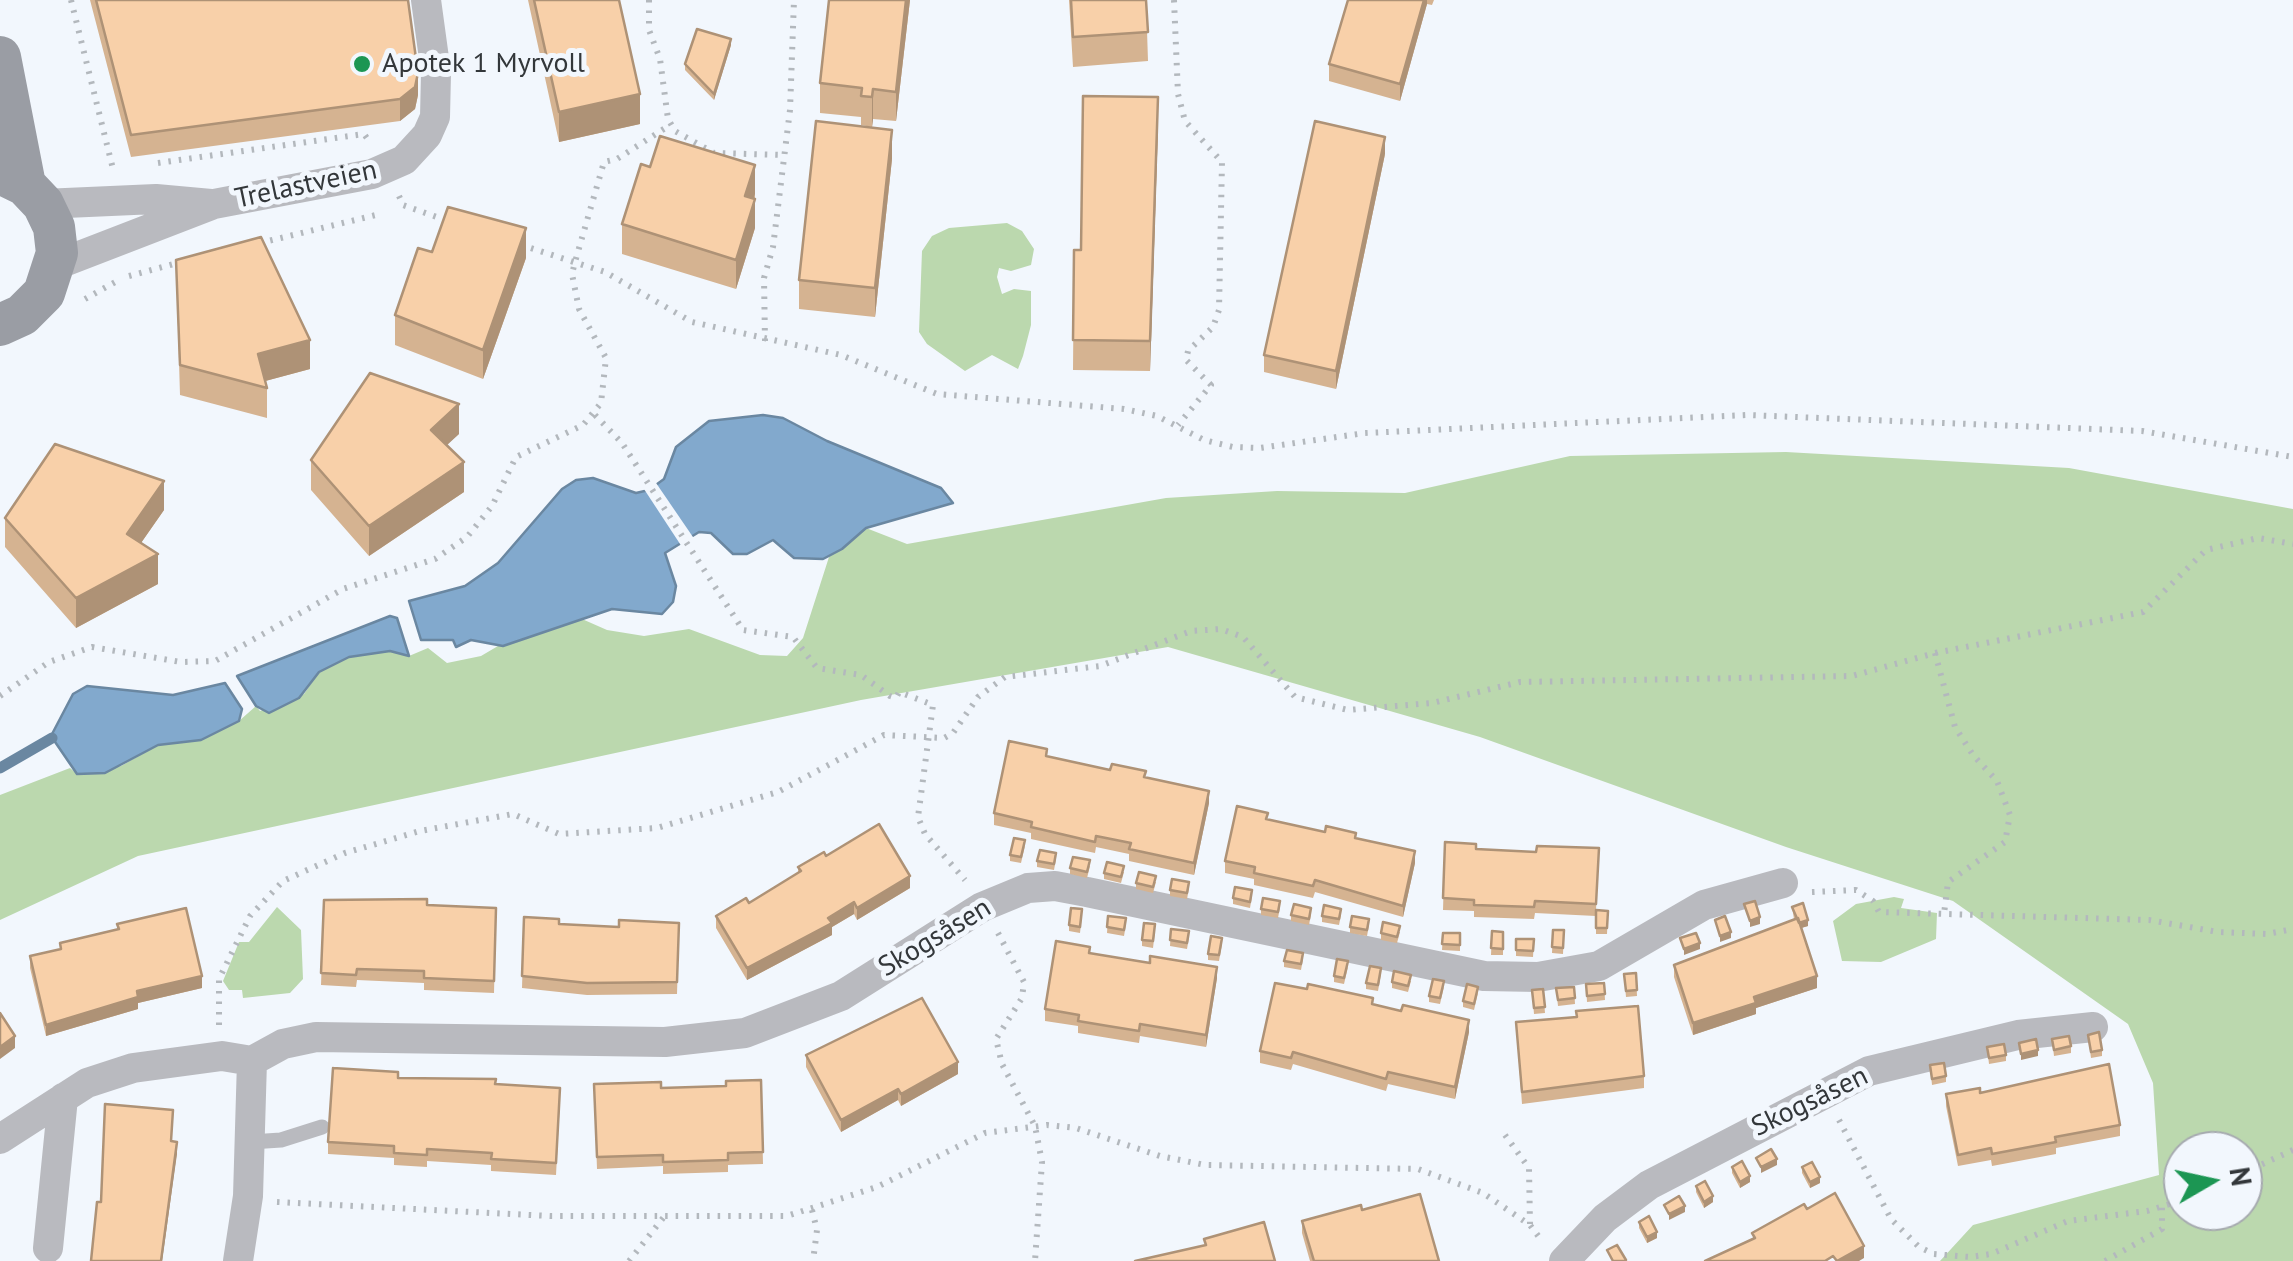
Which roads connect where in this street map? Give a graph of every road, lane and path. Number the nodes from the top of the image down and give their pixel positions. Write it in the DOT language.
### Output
graph roads {
  1 [pos="71,0"];
  2 [pos="426,0"];
  3 [pos="649,0"];
  4 [pos="794,0"];
  5 [pos="1174,0"];
  6 [pos="0,57"];
  7 [pos="670,124"];
  8 [pos="785,154"];
  9 [pos="113,170"];
  10 [pos="23,187"];
  11 [pos="214,204"];
  12 [pos="403,205"];
  13 [pos="380,214"];
  14 [pos="462,226"];
  15 [pos="252,244"];
  16 [pos="518,244"];
  17 [pos="195,259"];
  18 [pos="574,262"];
  19 [pos="56,265"];
  20 [pos="76,307"];
  21 [pos="0,324"];
  22 [pos="765,341"];
  23 [pos="595,415"];
  24 [pos="1178,424"];
  25 [pos="2293,457"];
  26 [pos="2293,544"];
  27 [pos="1935,652"];
  28 [pos="0,696"];
  29 [pos="929,738"];
  30 [pos="1783,883"];
  31 [pos="982,906"];
  32 [pos="1944,914"];
  33 [pos="2293,929"];
  34 [pos="2094,1027"];
  35 [pos="237,1058"];
  36 [pos="1824,1092"];
  37 [pos="62,1098"];
  38 [pos="1035,1126"];
  39 [pos="322,1127"];
  40 [pos="1505,1135"];
  41 [pos="0,1139"];
  42 [pos="250,1142"];
  43 [pos="2293,1150"];
  44 [pos="2263,1164"];
  45 [pos="248,1196"];
  46 [pos="2162,1207"];
  47 [pos="812,1210"];
  48 [pos="667,1213"];
  49 [pos="1530,1226"];
  50 [pos="48,1248"];
  51 [pos="1556,1255"];
  52 [pos="238,1261"];
  53 [pos="629,1261"];
  54 [pos="812,1261"];
  55 [pos="1035,1261"];
  56 [pos="2105,1261"];
  1 -- 9 [label="path"];
  2 -- 11 [label="street, Trelastveien"];
  3 -- 7 [label="path"];
  4 -- 8 [label="path"];
  5 -- 24 [label="path"];
  6 -- 10 [label="main road"];
  7 -- 8 [label="path"];
  7 -- 18 [label="path"];
  8 -- 22 [label="path"];
  10 -- 11 [label="street, Trelastveien"];
  10 -- 19 [label="main road"];
  11 -- 19 [label="street, Trelastveien"];
  12 -- 14 [label="path"];
  13 -- 15 [label="path"];
  16 -- 18 [label="path"];
  17 -- 20 [label="path"];
  18 -- 22 [label="path"];
  18 -- 23 [label="path"];
  19 -- 21 [label="main road"];
  22 -- 24 [label="path"];
  23 -- 28 [label="path"];
  23 -- 29 [label="path"];
  24 -- 25 [label="path"];
  26 -- 27 [label="path"];
  27 -- 29 [label="path"];
  27 -- 32 [label="path"];
  29 -- 31 [label="path"];
  29 -- 35 [label="path"];
  30 -- 31 [label="street, Skogsåsen"];
  30 -- 32 [label="path"];
  31 -- 35 [label="street, Skogsåsen"];
  31 -- 38 [label="path"];
  32 -- 33 [label="path"];
  34 -- 36 [label="street, Skogsåsen"];
  35 -- 37 [label="street, Skogsåsen"];
  35 -- 42 [label="street"];
  36 -- 46 [label="path"];
  36 -- 51 [label="street, Skogsåsen"];
  37 -- 41 [label="street, Skogsåsen"];
  37 -- 50 [label="street"];
  38 -- 47 [label="path"];
  38 -- 49 [label="path"];
  38 -- 55 [label="path"];
  39 -- 42 [label="lane"];
  40 -- 49 [label="path"];
  42 -- 45 [label="street"];
  43 -- 44 [label="path"];
  45 -- 48 [label="path"];
  45 -- 52 [label="street"];
  46 -- 56 [label="path"];
  47 -- 48 [label="path"];
  47 -- 54 [label="path"];
  48 -- 53 [label="path"];
  49 -- 51 [label="path"];
}
